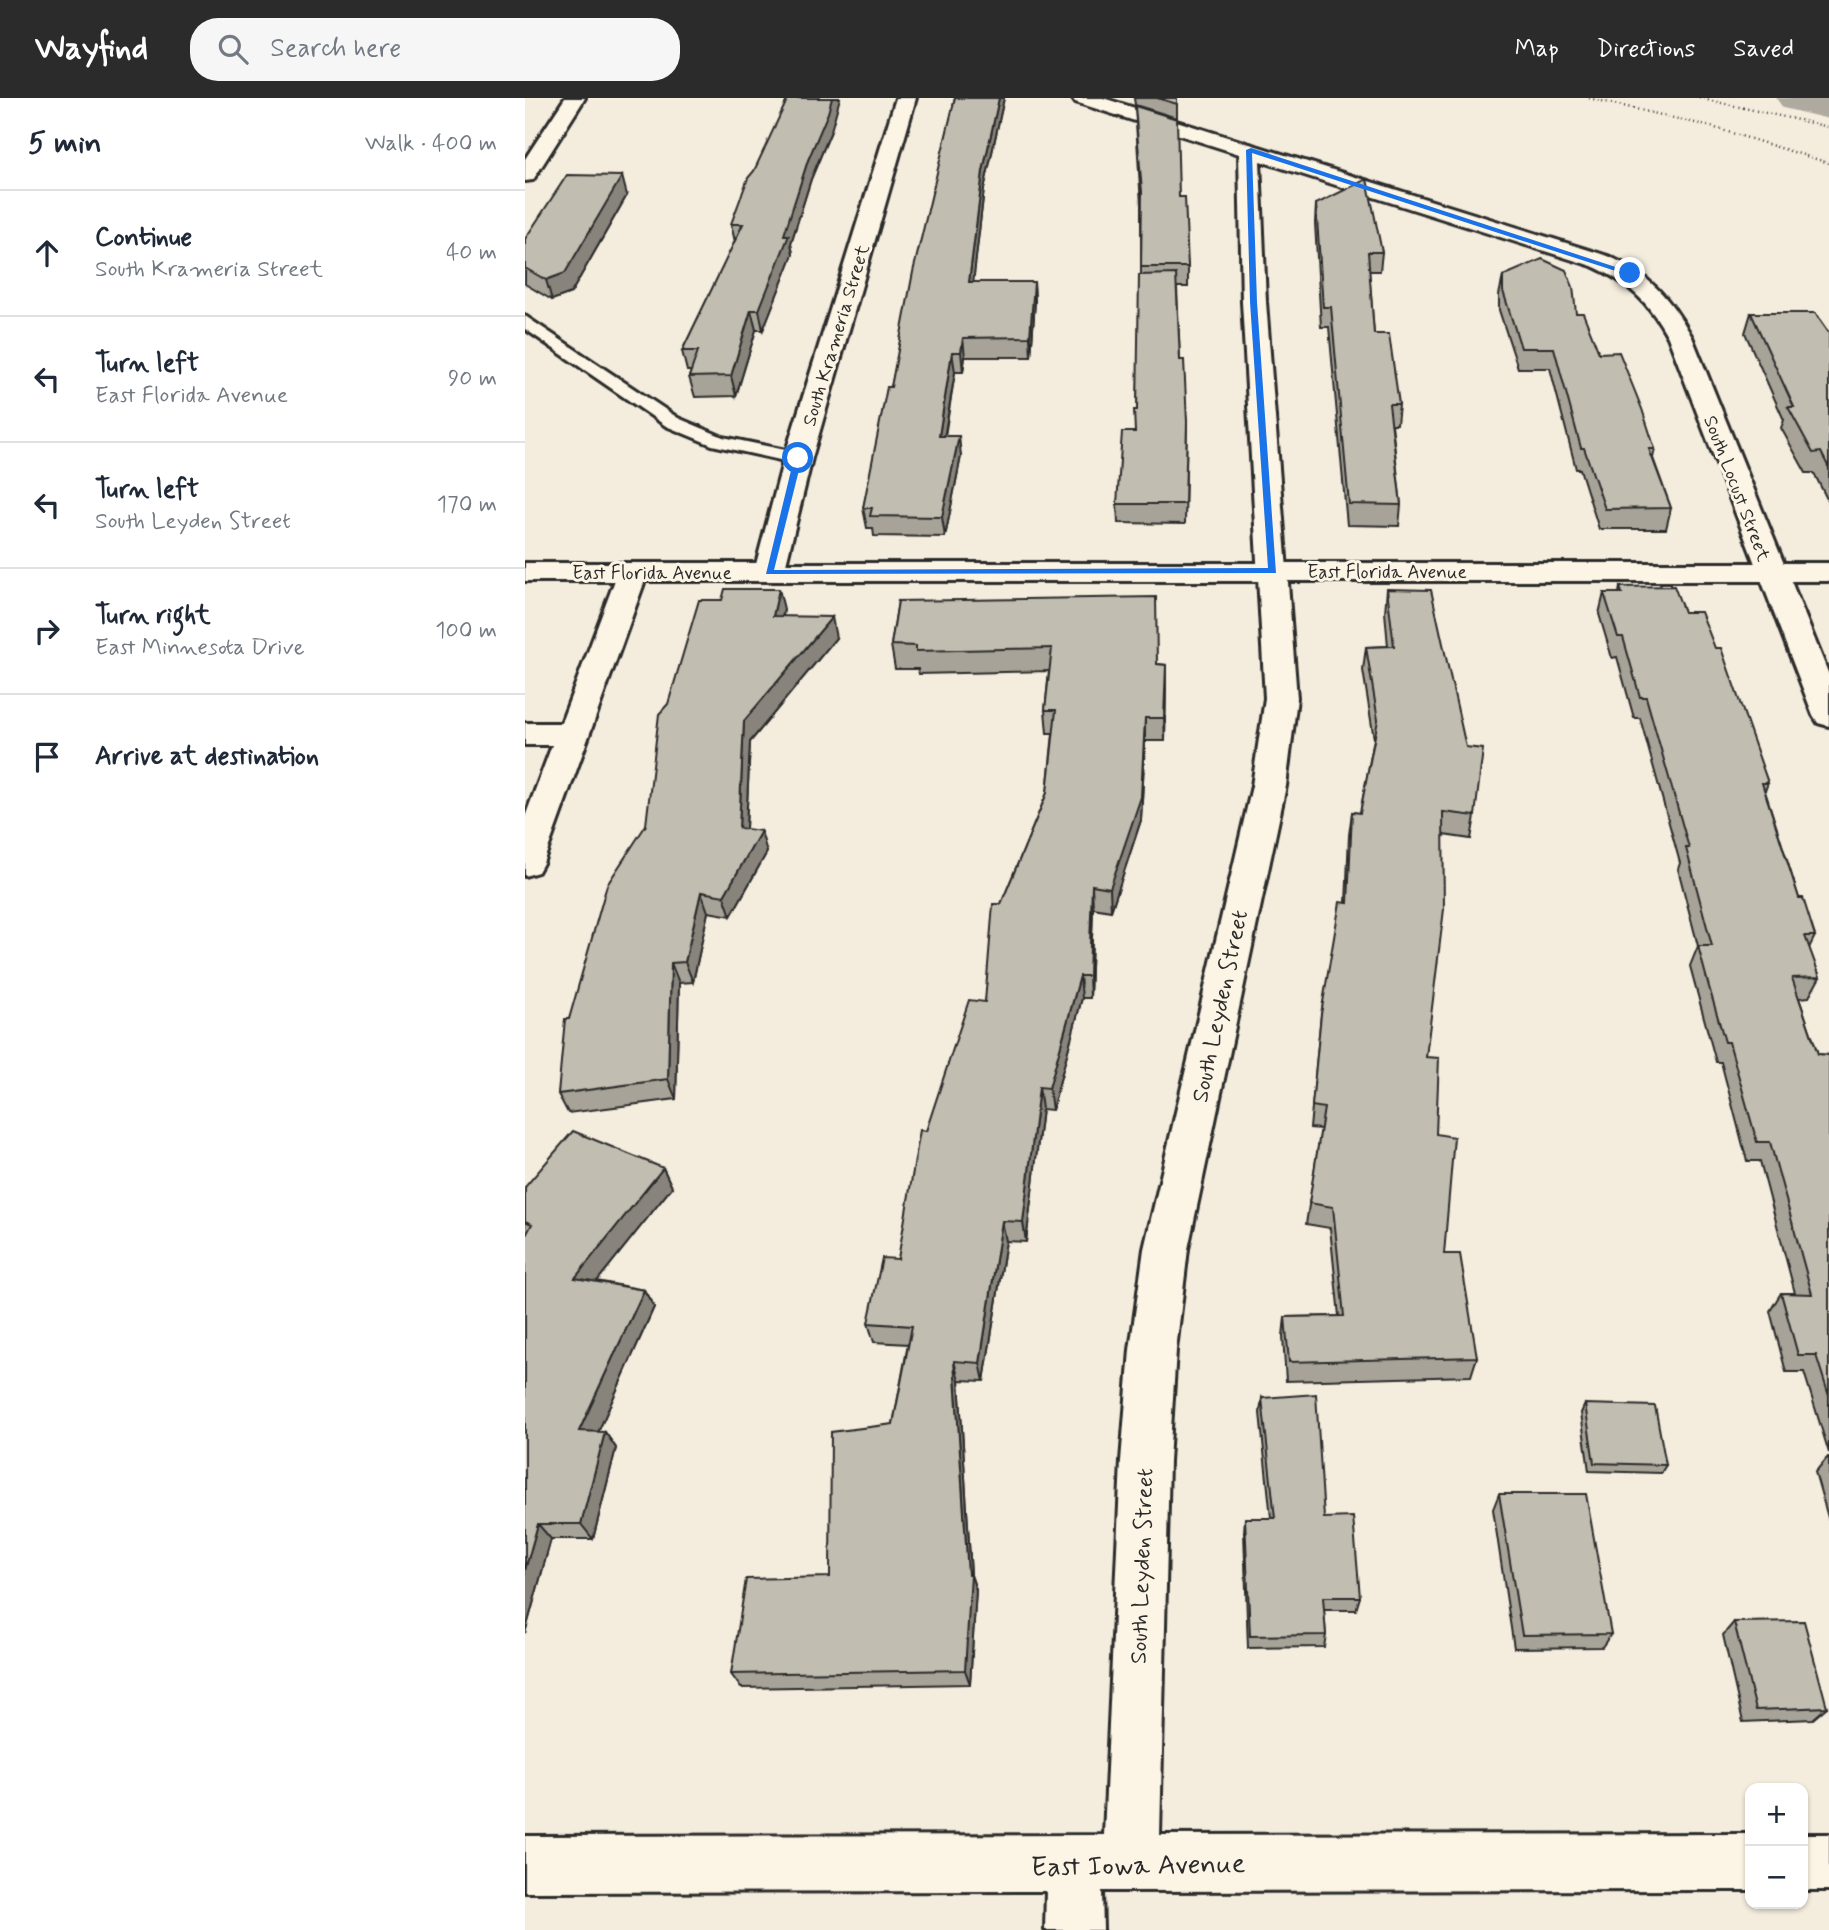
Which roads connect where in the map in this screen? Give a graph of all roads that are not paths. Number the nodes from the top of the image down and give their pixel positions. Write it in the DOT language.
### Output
graph roads {
  1 [pos="575,98"];
  2 [pos="906,98"];
  3 [pos="1082,98"];
  4 [pos="1249,150"];
  5 [pos="525,175"];
  6 [pos="525,321"];
  7 [pos="798,458"];
  8 [pos="1273,571"];
  9 [pos="525,572"];
  10 [pos="633,572"];
  11 [pos="769,572"];
  12 [pos="1771,572"];
  13 [pos="1829,572"];
  14 [pos="1829,715"];
  15 [pos="525,734"];
  16 [pos="573,734"];
  17 [pos="525,863"];
  18 [pos="1131,1862"];
  19 [pos="1745,1862"];
  20 [pos="1808,1862"];
  21 [pos="1829,1862"];
  22 [pos="525,1864"];
  23 [pos="1074,1865"];
  24 [pos="1074,1930"];
  1 -- 5 [label="street"];
  2 -- 7 [label="street, South Krameria Street"];
  3 -- 4 [label="street"];
  4 -- 8 [label="street, South Leyden Street"];
  4 -- 12 [label="street, South Locust Street"];
  6 -- 7 [label="lane"];
  7 -- 11 [label="street, South Krameria Street"];
  8 -- 11 [label="street, East Florida Avenue"];
  8 -- 12 [label="street, East Florida Avenue"];
  8 -- 18 [label="street, South Leyden Street"];
  9 -- 10 [label="street, East Florida Avenue"];
  10 -- 11 [label="street, East Florida Avenue"];
  10 -- 16 [label="street"];
  12 -- 13 [label="street, East Florida Avenue"];
  12 -- 14 [label="street, South Locust Street"];
  15 -- 16 [label="street"];
  16 -- 17 [label="street"];
  18 -- 19 [label="street, East Iowa Avenue"];
  18 -- 23 [label="street, East Iowa Avenue"];
  20 -- 21 [label="street"];
  22 -- 23 [label="street, East Iowa Avenue"];
  23 -- 24 [label="street"];
}
